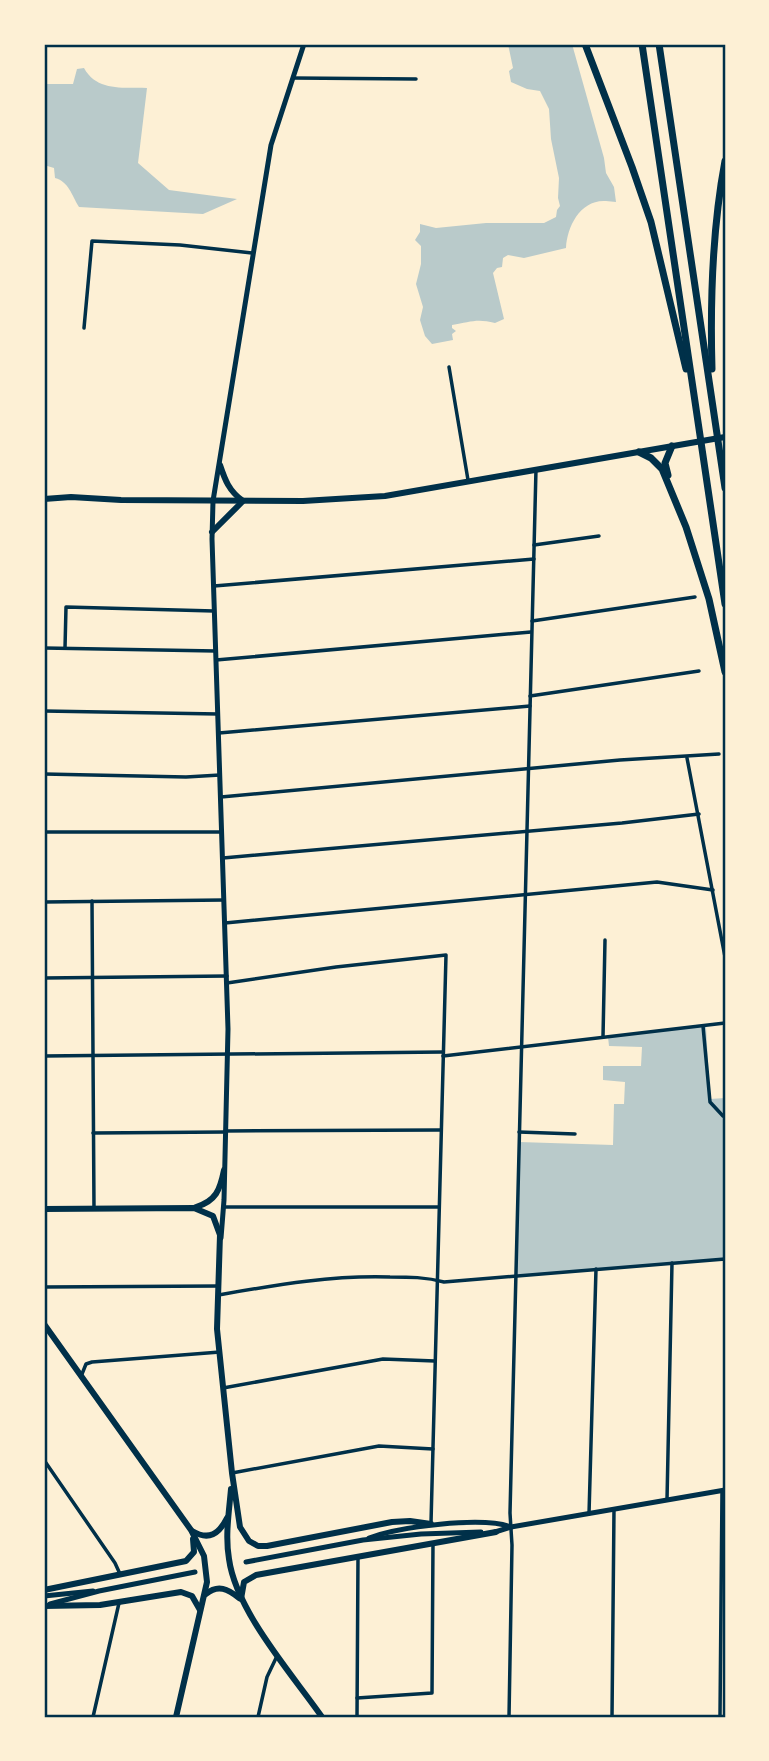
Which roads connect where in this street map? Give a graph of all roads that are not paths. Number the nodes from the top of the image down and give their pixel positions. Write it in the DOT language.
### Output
graph roads {
  1 [pos="304,44"];
  2 [pos="585,44"];
  3 [pos="642,44"];
  4 [pos="661,44"];
  5 [pos="293,78"];
  6 [pos="416,79"];
  7 [pos="725,161"];
  8 [pos="255,253"];
  9 [pos="84,328"];
  10 [pos="449,367"];
  11 [pos="712,401"];
  12 [pos="699,428"];
  13 [pos="725,437"];
  14 [pos="672,446"];
  15 [pos="639,452"];
  16 [pos="220,465"];
  17 [pos="536,470"];
  18 [pos="469,482"];
  19 [pos="725,488"];
  20 [pos="44,499"];
  21 [pos="675,500"];
  22 [pos="213,501"];
  23 [pos="243,501"];
  24 [pos="212,532"];
  25 [pos="599,536"];
  26 [pos="534,545"];
  27 [pos="534,559"];
  28 [pos="214,586"];
  29 [pos="695,597"];
  30 [pos="725,604"];
  31 [pos="214,611"];
  32 [pos="532,621"];
  33 [pos="532,631"];
  34 [pos="44,648"];
  35 [pos="65,648"];
  36 [pos="216,651"];
  37 [pos="216,660"];
  38 [pos="699,671"];
  39 [pos="725,672"];
  40 [pos="530,696"];
  41 [pos="530,706"];
  42 [pos="44,710"];
  43 [pos="218,714"];
  44 [pos="219,733"];
  45 [pos="719,754"];
  46 [pos="687,758"];
  47 [pos="529,769"];
  48 [pos="44,774"];
  49 [pos="220,775"];
  50 [pos="221,797"];
  51 [pos="699,814"];
  52 [pos="527,831"];
  53 [pos="44,832"];
  54 [pos="222,832"];
  55 [pos="223,858"];
  56 [pos="713,890"];
  57 [pos="525,895"];
  58 [pos="224,900"];
  59 [pos="92,901"];
  60 [pos="44,902"];
  61 [pos="225,923"];
  62 [pos="605,940"];
  63 [pos="725,957"];
  64 [pos="92,977"];
  65 [pos="44,978"];
  66 [pos="227,979"];
  67 [pos="725,1023"];
  68 [pos="703,1026"];
  69 [pos="603,1037"];
  70 [pos="522,1046"];
  71 [pos="228,1054"];
  72 [pos="443,1054"];
  73 [pos="93,1055"];
  74 [pos="44,1056"];
  75 [pos="723,1116"];
  76 [pos="441,1130"];
  77 [pos="225,1132"];
  78 [pos="519,1132"];
  79 [pos="93,1133"];
  80 [pos="575,1134"];
  81 [pos="224,1170"];
  82 [pos="224,1207"];
  83 [pos="439,1207"];
  84 [pos="189,1208"];
  85 [pos="44,1209"];
  86 [pos="94,1209"];
  87 [pos="221,1241"];
  88 [pos="725,1259"];
  89 [pos="672,1263"];
  90 [pos="725,1266"];
  91 [pos="596,1269"];
  92 [pos="516,1276"];
  93 [pos="437,1280"];
  94 [pos="219,1286"];
  95 [pos="44,1287"];
  96 [pos="218,1295"];
  97 [pos="44,1324"];
  98 [pos="220,1352"];
  99 [pos="435,1361"];
  100 [pos="81,1376"];
  101 [pos="223,1388"];
  102 [pos="433,1449"];
  103 [pos="44,1461"];
  104 [pos="232,1473"];
  105 [pos="724,1491"];
  106 [pos="667,1500"];
  107 [pos="614,1509"];
  108 [pos="229,1511"];
  109 [pos="589,1514"];
  110 [pos="431,1524"];
  111 [pos="511,1527"];
  112 [pos="191,1530"];
  113 [pos="496,1532"];
  114 [pos="363,1540"];
  115 [pos="433,1543"];
  116 [pos="357,1555"];
  117 [pos="246,1562"];
  118 [pos="195,1572"];
  119 [pos="120,1574"];
  120 [pos="44,1590"];
  121 [pos="99,1591"];
  122 [pos="44,1596"];
  123 [pos="204,1596"];
  124 [pos="241,1599"];
  125 [pos="119,1603"];
  126 [pos="44,1606"];
  127 [pos="200,1612"];
  128 [pos="278,1654"];
  129 [pos="723,1669"];
  130 [pos="357,1698"];
  131 [pos="93,1717"];
  132 [pos="176,1717"];
  133 [pos="258,1717"];
  134 [pos="323,1717"];
  135 [pos="357,1717"];
  136 [pos="509,1717"];
  137 [pos="612,1717"];
  138 [pos="720,1717"];
  1 -- 5 [label="main road"];
  2 -- 12 [label="highway"];
  3 -- 12 [label="highway"];
  4 -- 11 [label="highway"];
  5 -- 6 [label="street"];
  5 -- 8 [label="main road"];
  7 -- 11 [label="highway"];
  8 -- 9 [label="street"];
  8 -- 16 [label="main road"];
  10 -- 18 [label="street"];
  11 -- 19 [label="highway"];
  12 -- 30 [label="highway"];
  13 -- 14 [label="main road"];
  14 -- 15 [label="main road"];
  14 -- 21 [label="highway"];
  15 -- 17 [label="main road"];
  15 -- 21 [label="highway"];
  16 -- 22 [label="main road"];
  16 -- 23 [label="main road"];
  17 -- 18 [label="main road"];
  17 -- 26 [label="street"];
  18 -- 23 [label="main road"];
  20 -- 22 [label="main road"];
  21 -- 39 [label="highway"];
  22 -- 23 [label="main road"];
  22 -- 24 [label="main road"];
  23 -- 24 [label="main road"];
  24 -- 28 [label="main road"];
  25 -- 26 [label="street"];
  26 -- 27 [label="street"];
  27 -- 28 [label="street"];
  27 -- 32 [label="street"];
  28 -- 31 [label="main road"];
  29 -- 32 [label="street"];
  31 -- 35 [label="street"];
  31 -- 36 [label="main road"];
  32 -- 33 [label="street"];
  33 -- 37 [label="street"];
  33 -- 40 [label="street"];
  34 -- 35 [label="street"];
  35 -- 36 [label="street"];
  36 -- 37 [label="main road"];
  37 -- 43 [label="main road"];
  38 -- 40 [label="street"];
  40 -- 41 [label="street"];
  41 -- 44 [label="street"];
  41 -- 47 [label="street"];
  42 -- 43 [label="street"];
  43 -- 44 [label="main road"];
  44 -- 49 [label="main road"];
  45 -- 46 [label="street"];
  46 -- 47 [label="street"];
  46 -- 51 [label="street"];
  47 -- 50 [label="street"];
  47 -- 52 [label="street"];
  48 -- 49 [label="street"];
  49 -- 50 [label="main road"];
  50 -- 54 [label="main road"];
  51 -- 52 [label="street"];
  51 -- 56 [label="street"];
  52 -- 55 [label="street"];
  52 -- 57 [label="street"];
  53 -- 54 [label="street"];
  54 -- 55 [label="main road"];
  55 -- 58 [label="main road"];
  56 -- 57 [label="street"];
  56 -- 63 [label="street"];
  57 -- 61 [label="street"];
  57 -- 70 [label="street"];
  58 -- 59 [label="street"];
  58 -- 61 [label="main road"];
  59 -- 60 [label="street"];
  59 -- 64 [label="street"];
  61 -- 66 [label="main road"];
  62 -- 69 [label="street"];
  64 -- 65 [label="street"];
  64 -- 66 [label="street"];
  64 -- 73 [label="street"];
  66 -- 71 [label="main road"];
  66 -- 72 [label="street"];
  67 -- 68 [label="street"];
  68 -- 69 [label="street"];
  68 -- 75 [label="street"];
  69 -- 70 [label="street"];
  70 -- 72 [label="street"];
  70 -- 78 [label="street"];
  71 -- 72 [label="street"];
  71 -- 73 [label="street"];
  71 -- 77 [label="main road"];
  72 -- 76 [label="street"];
  73 -- 74 [label="street"];
  73 -- 79 [label="street"];
  76 -- 77 [label="street"];
  76 -- 83 [label="street"];
  77 -- 79 [label="street"];
  77 -- 81 [label="main road"];
  78 -- 80 [label="street"];
  78 -- 92 [label="street"];
  79 -- 86 [label="street"];
  81 -- 82 [label="main road"];
  81 -- 84 [label="main road"];
  82 -- 83 [label="street"];
  82 -- 87 [label="main road"];
  83 -- 93 [label="street"];
  84 -- 86 [label="main road"];
  84 -- 87 [label="main road"];
  85 -- 86 [label="main road"];
  87 -- 94 [label="main road"];
  88 -- 89 [label="street"];
  88 -- 90 [label="street"];
  89 -- 91 [label="street"];
  89 -- 106 [label="street"];
  91 -- 92 [label="street"];
  91 -- 109 [label="street"];
  92 -- 93 [label="street"];
  92 -- 111 [label="street"];
  93 -- 96 [label="street"];
  93 -- 99 [label="street"];
  94 -- 95 [label="street"];
  94 -- 96 [label="main road"];
  96 -- 98 [label="main road"];
  97 -- 100 [label="main road"];
  98 -- 100 [label="street"];
  98 -- 101 [label="main road"];
  99 -- 101 [label="street"];
  99 -- 102 [label="street"];
  100 -- 112 [label="main road"];
  101 -- 104 [label="main road"];
  102 -- 104 [label="street"];
  102 -- 110 [label="street"];
  103 -- 119 [label="street"];
  104 -- 108 [label="main road"];
  104 -- 110 [label="main road"];
  105 -- 106 [label="main road"];
  105 -- 129 [label="street"];
  106 -- 107 [label="main road"];
  107 -- 109 [label="main road"];
  107 -- 137 [label="street"];
  108 -- 112 [label="main road"];
  108 -- 124 [label="main road"];
  109 -- 111 [label="main road"];
  110 -- 111 [label="main road"];
  110 -- 114 [label="main road"];
  111 -- 113 [label="main road"];
  111 -- 136 [label="street"];
  112 -- 119 [label="main road"];
  112 -- 123 [label="main road"];
  113 -- 114 [label="main road"];
  113 -- 115 [label="main road"];
  114 -- 117 [label="main road"];
  115 -- 116 [label="main road"];
  115 -- 130 [label="street"];
  116 -- 124 [label="main road"];
  116 -- 130 [label="street"];
  118 -- 121 [label="main road"];
  119 -- 120 [label="main road"];
  121 -- 122 [label="main road"];
  121 -- 126 [label="main road"];
  123 -- 124 [label="main road"];
  123 -- 127 [label="main road"];
  124 -- 128 [label="main road"];
  125 -- 126 [label="main road"];
  125 -- 127 [label="main road"];
  125 -- 131 [label="street"];
  127 -- 132 [label="main road"];
  128 -- 133 [label="street"];
  128 -- 134 [label="main road"];
  129 -- 138 [label="street"];
  130 -- 135 [label="street"];
}
